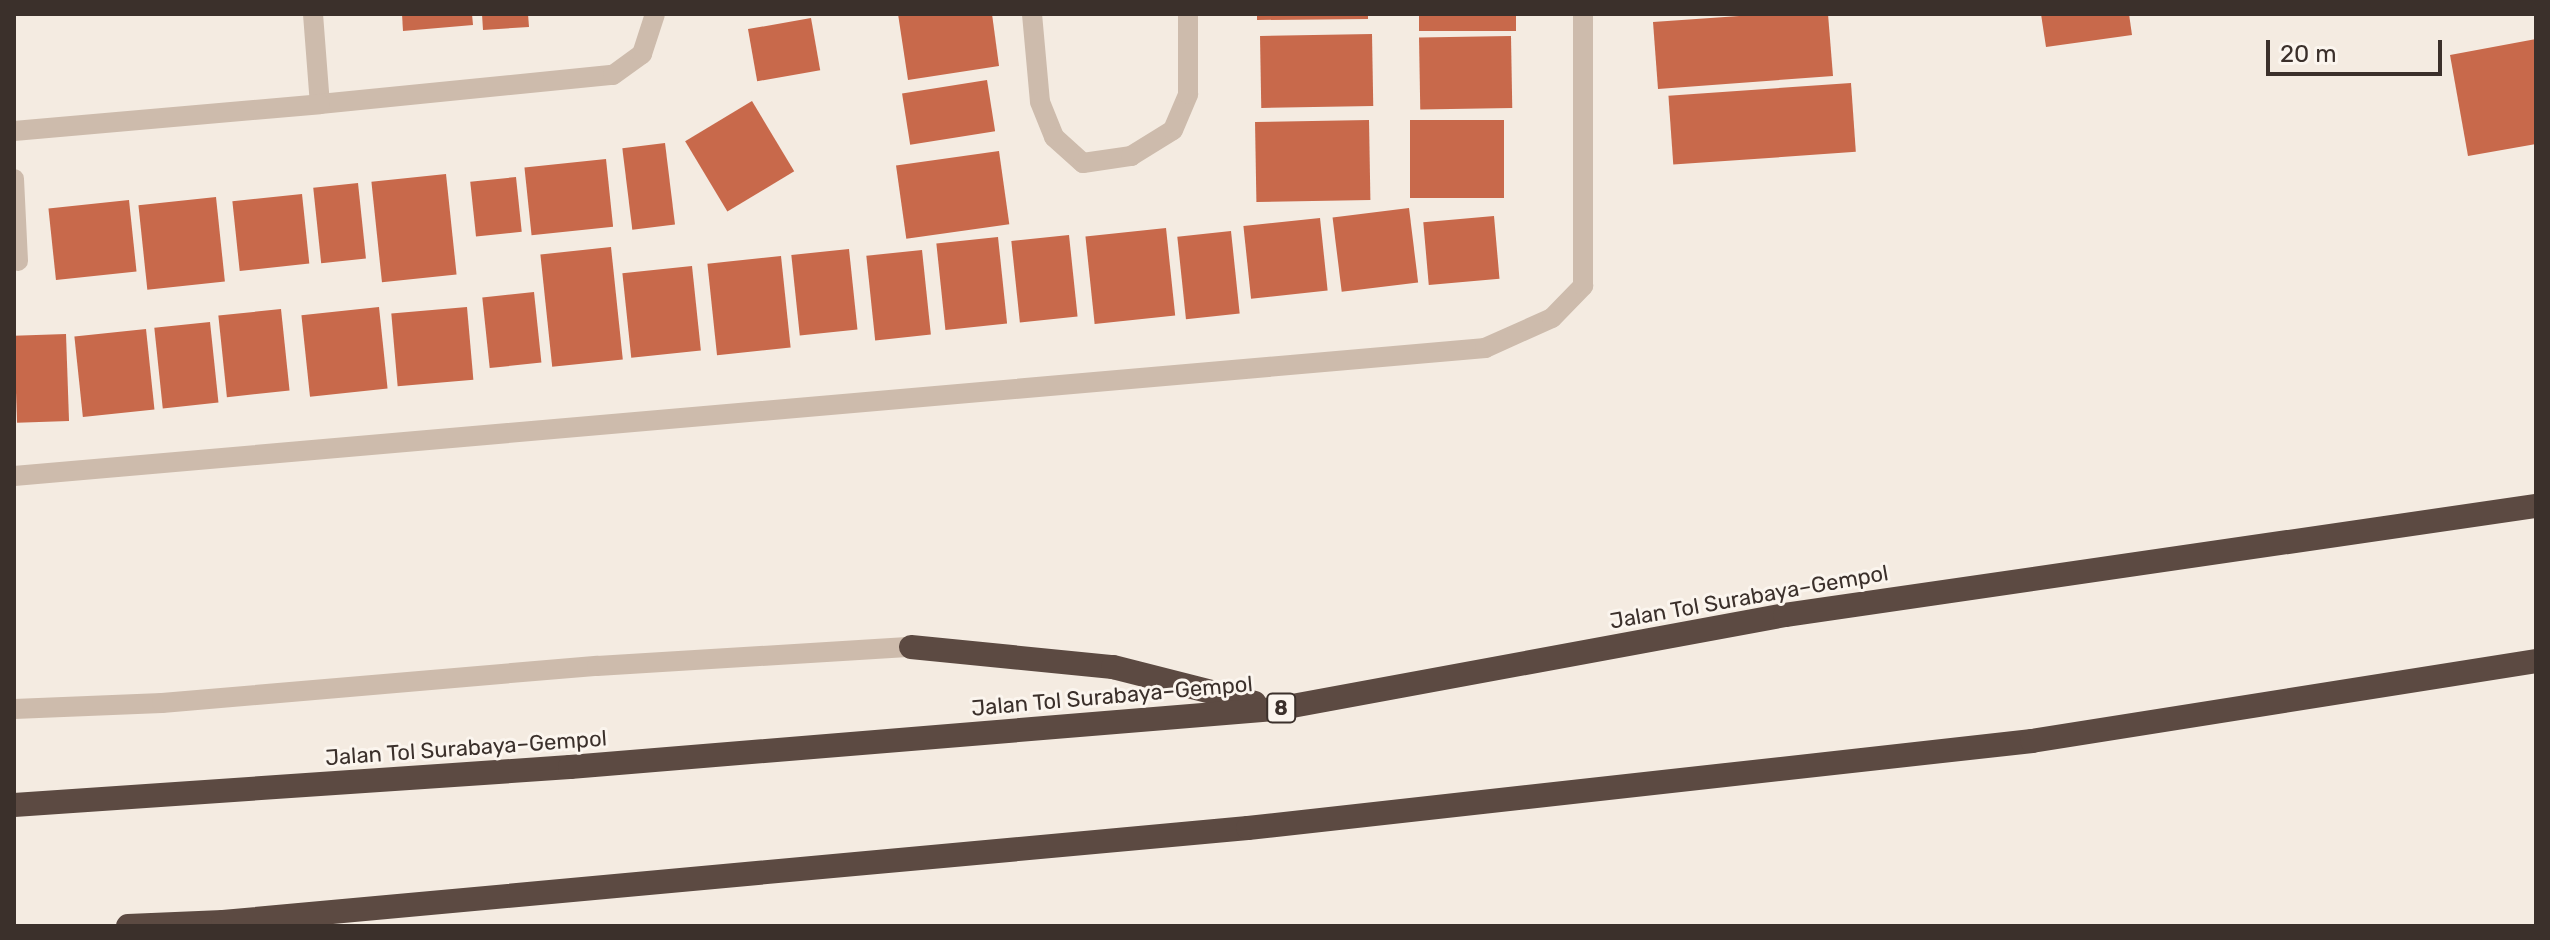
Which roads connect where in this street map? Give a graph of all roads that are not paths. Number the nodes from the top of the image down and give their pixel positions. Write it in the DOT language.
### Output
graph roads {
  1 [pos="313,14"];
  2 [pos="655,14"];
  3 [pos="1032,14"];
  4 [pos="1188,14"];
  5 [pos="1583,14"];
  6 [pos="320,104"];
  7 [pos="14,131"];
  8 [pos="14,179"];
  9 [pos="18,261"];
  10 [pos="14,476"];
  11 [pos="2536,506"];
  12 [pos="911,647"];
  13 [pos="2536,661"];
  14 [pos="14,709"];
  15 [pos="1276,709"];
  16 [pos="14,805"];
  17 [pos="128,926"];
  1 -- 6 [label="street"];
  2 -- 6 [label="street"];
  3 -- 4 [label="street"];
  5 -- 10 [label="street"];
  6 -- 7 [label="street"];
  8 -- 9 [label="street"];
  11 -- 15 [label="highway, Jalan Tol Surabaya–Gempol / 8"];
  12 -- 14 [label="street"];
  12 -- 15 [label="highway"];
  13 -- 17 [label="highway"];
  15 -- 16 [label="highway, Jalan Tol Surabaya–Gempol / 8"];
}
